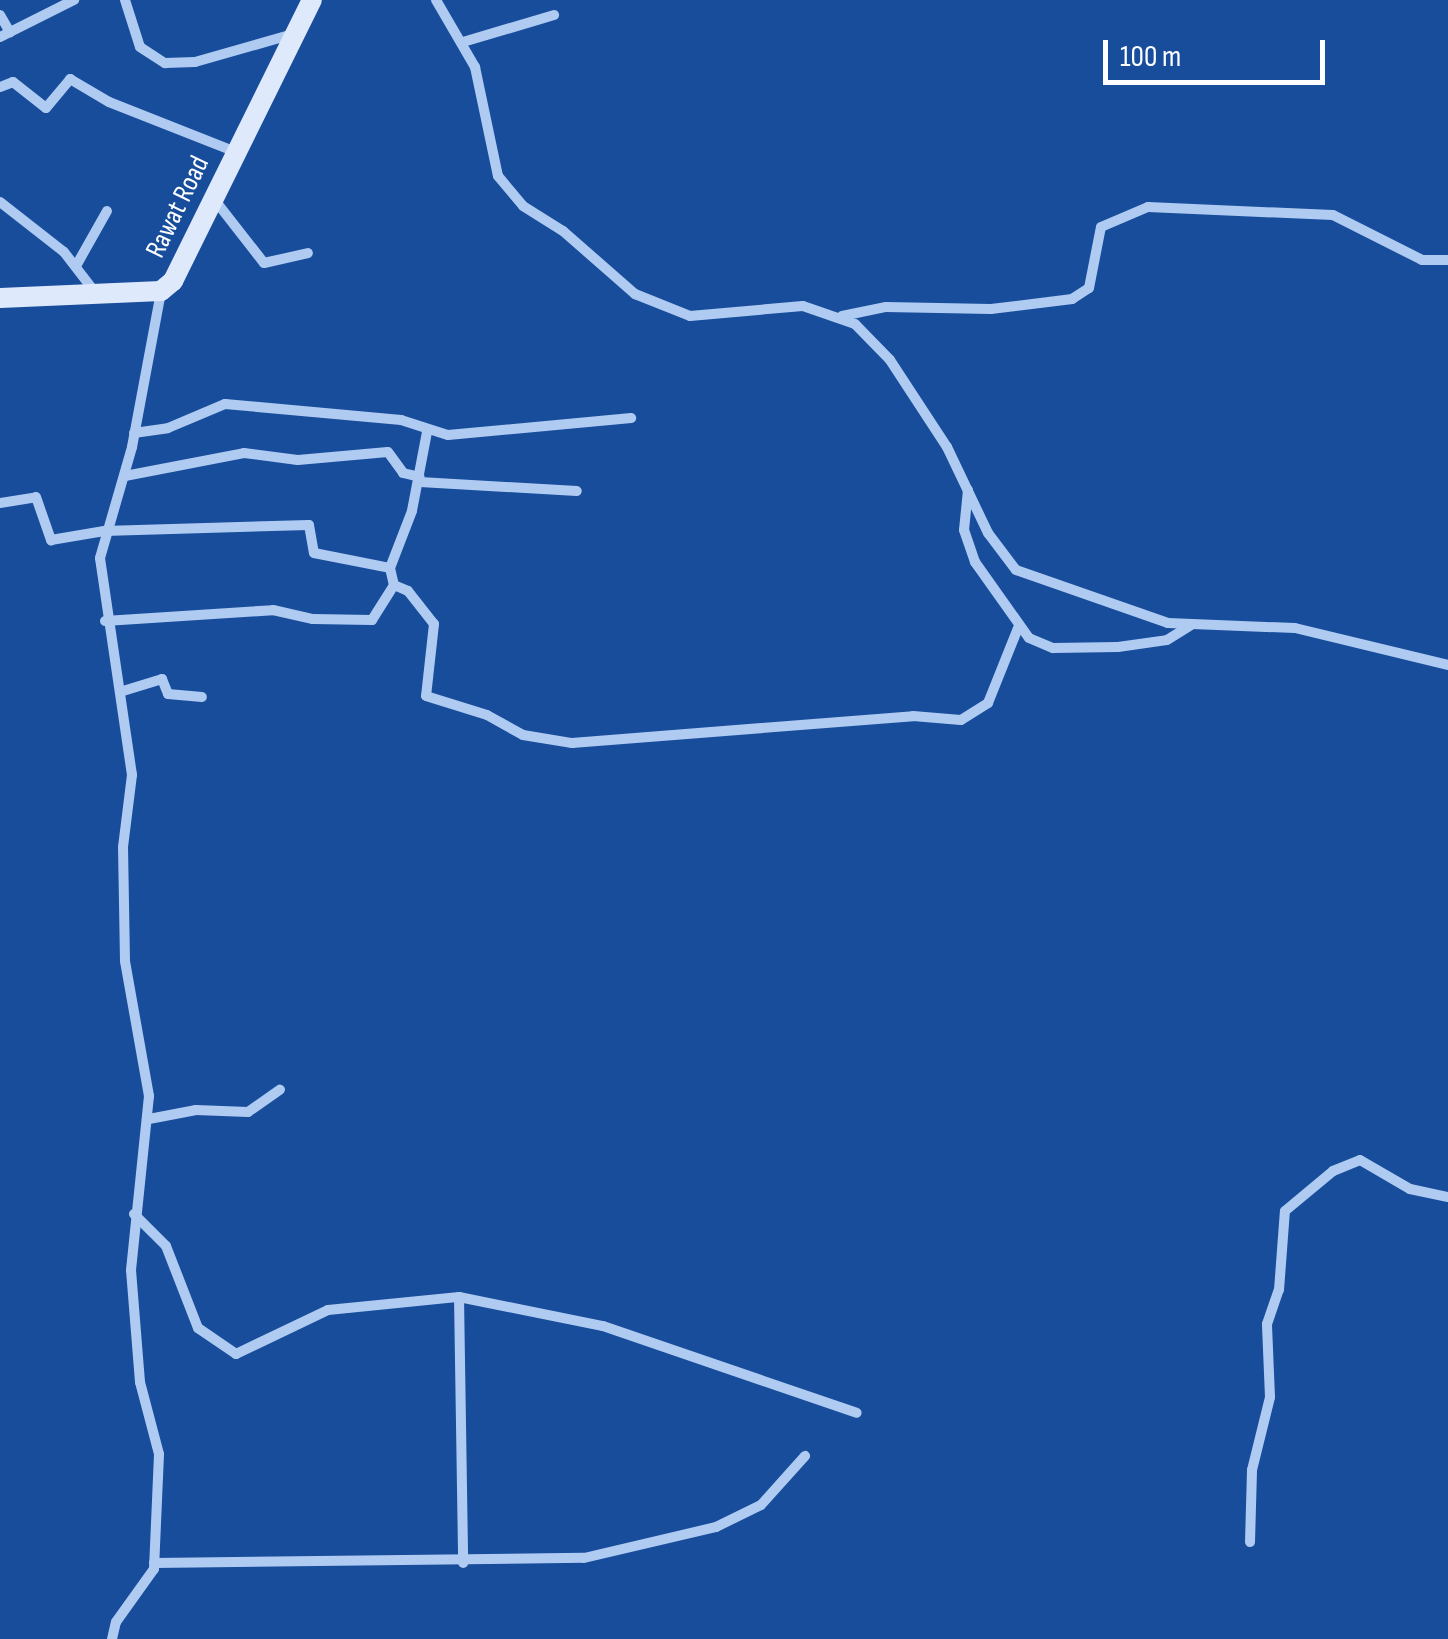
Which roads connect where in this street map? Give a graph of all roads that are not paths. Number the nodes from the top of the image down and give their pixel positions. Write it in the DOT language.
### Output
graph roads {
  1 [pos="74,0"];
  2 [pos="125,0"];
  3 [pos="312,0"];
  4 [pos="436,0"];
  5 [pos="0,15"];
  6 [pos="554,15"];
  7 [pos="5,34"];
  8 [pos="294,34"];
  9 [pos="463,42"];
  10 [pos="0,88"];
  11 [pos="236,152"];
  12 [pos="214,198"];
  13 [pos="0,202"];
  14 [pos="106,211"];
  15 [pos="308,253"];
  16 [pos="1448,260"];
  17 [pos="76,266"];
  18 [pos="94,291"];
  19 [pos="161,291"];
  20 [pos="0,298"];
  21 [pos="842,316"];
  22 [pos="631,418"];
  23 [pos="427,432"];
  24 [pos="134,434"];
  25 [pos="125,476"];
  26 [pos="420,480"];
  27 [pos="968,490"];
  28 [pos="577,491"];
  29 [pos="0,503"];
  30 [pos="104,531"];
  31 [pos="390,568"];
  32 [pos="394,585"];
  33 [pos="105,620"];
  34 [pos="1192,625"];
  35 [pos="1018,628"];
  36 [pos="1448,665"];
  37 [pos="123,691"];
  38 [pos="202,697"];
  39 [pos="280,1090"];
  40 [pos="149,1119"];
  41 [pos="1448,1197"];
  42 [pos="134,1214"];
  43 [pos="459,1298"];
  44 [pos="857,1413"];
  45 [pos="804,1456"];
  46 [pos="1250,1542"];
  47 [pos="154,1563"];
  48 [pos="463,1563"];
  49 [pos="112,1639"];
  1 -- 7 [label="street"];
  2 -- 8 [label="street"];
  3 -- 8 [label="main road, Rawat Road"];
  4 -- 9 [label="street"];
  5 -- 7 [label="street"];
  6 -- 9 [label="street"];
  8 -- 11 [label="main road, Rawat Road"];
  9 -- 21 [label="street"];
  10 -- 11 [label="street"];
  11 -- 12 [label="main road, Rawat Road"];
  12 -- 15 [label="street"];
  12 -- 19 [label="main road, Rawat Road"];
  13 -- 17 [label="street"];
  14 -- 17 [label="street"];
  16 -- 21 [label="street"];
  17 -- 18 [label="street"];
  18 -- 19 [label="main road, Rawat Road"];
  18 -- 20 [label="main road, Rawat Road"];
  19 -- 24 [label="street"];
  21 -- 27 [label="street"];
  22 -- 23 [label="street"];
  23 -- 24 [label="street"];
  23 -- 26 [label="street"];
  24 -- 25 [label="street"];
  25 -- 26 [label="street"];
  25 -- 30 [label="street"];
  26 -- 28 [label="street"];
  26 -- 31 [label="street"];
  27 -- 34 [label="street"];
  27 -- 35 [label="street"];
  29 -- 30 [label="street"];
  30 -- 31 [label="street"];
  30 -- 33 [label="street"];
  31 -- 32 [label="street"];
  32 -- 33 [label="street"];
  32 -- 35 [label="street"];
  33 -- 37 [label="street"];
  34 -- 35 [label="street"];
  34 -- 36 [label="street"];
  37 -- 38 [label="street"];
  37 -- 40 [label="street"];
  39 -- 40 [label="street"];
  40 -- 42 [label="street"];
  41 -- 46 [label="street"];
  42 -- 43 [label="street"];
  42 -- 47 [label="street"];
  43 -- 44 [label="street"];
  43 -- 48 [label="street"];
  45 -- 48 [label="street"];
  47 -- 48 [label="street"];
  47 -- 49 [label="street"];
}
